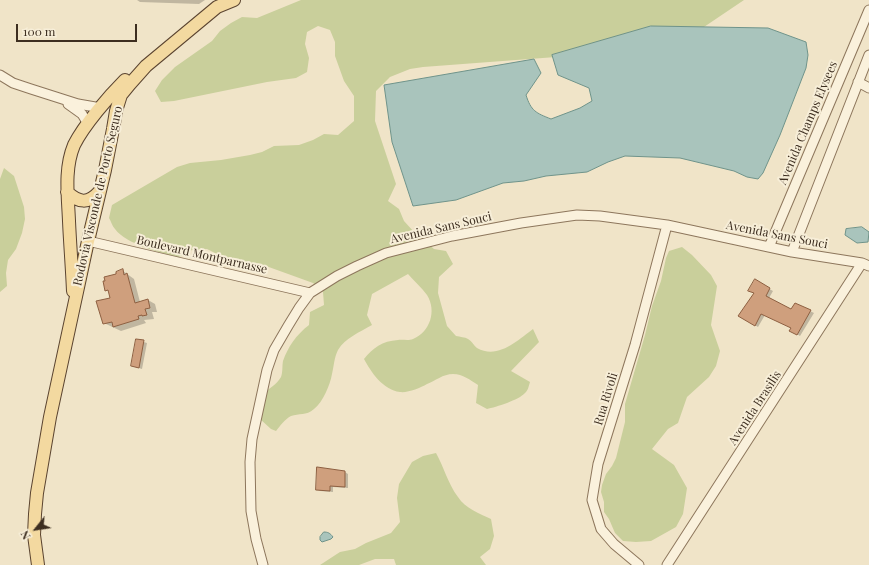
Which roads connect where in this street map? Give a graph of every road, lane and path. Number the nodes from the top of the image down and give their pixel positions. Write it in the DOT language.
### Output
graph roads {
  1 [pos="234,0"];
  2 [pos="221,4"];
  3 [pos="869,10"];
  4 [pos="869,55"];
  5 [pos="0,75"];
  6 [pos="858,82"];
  7 [pos="869,88"];
  8 [pos="60,99"];
  9 [pos="101,108"];
  10 [pos="88,124"];
  11 [pos="67,192"];
  12 [pos="99,192"];
  13 [pos="667,225"];
  14 [pos="88,241"];
  15 [pos="769,247"];
  16 [pos="792,252"];
  17 [pos="865,265"];
  18 [pos="310,293"];
  19 [pos="74,307"];
  20 [pos="38,565"];
  21 [pos="263,565"];
  22 [pos="639,565"];
  23 [pos="667,565"];
  1 -- 2 [label="main road"];
  2 -- 9 [label="main road, Rodovia Visconde de Porto Seguro"];
  2 -- 12 [label="main road, Rodovia Visconde de Porto Seguro"];
  3 -- 15 [label="street, Avenida Champs Elysees"];
  4 -- 6 [label="street"];
  5 -- 8 [label="street"];
  6 -- 7 [label="street"];
  6 -- 16 [label="street"];
  8 -- 9 [label="street"];
  8 -- 10 [label="street"];
  9 -- 10 [label="main road, Rodovia Visconde de Porto Seguro"];
  10 -- 11 [label="main road, Rodovia Visconde de Porto Seguro"];
  11 -- 12 [label="main road"];
  11 -- 19 [label="main road, Rodovia Visconde de Porto Seguro"];
  12 -- 14 [label="main road, Rodovia Visconde de Porto Seguro"];
  13 -- 15 [label="street, Avenida Sans Souci"];
  13 -- 18 [label="street, Avenida Sans Souci"];
  13 -- 22 [label="street, Rua Rivoli"];
  14 -- 18 [label="street, Boulevard Montparnasse"];
  14 -- 19 [label="main road, Rodovia Visconde de Porto Seguro"];
  15 -- 16 [label="street, Avenida Sans Souci"];
  16 -- 17 [label="street, Avenida Sans Souci"];
  17 -- 23 [label="street, Avenida Brasilis"];
  18 -- 21 [label="street, Avenida Sans Souci"];
  19 -- 20 [label="main road, Rodovia Visconde de Porto Seguro"];
}
